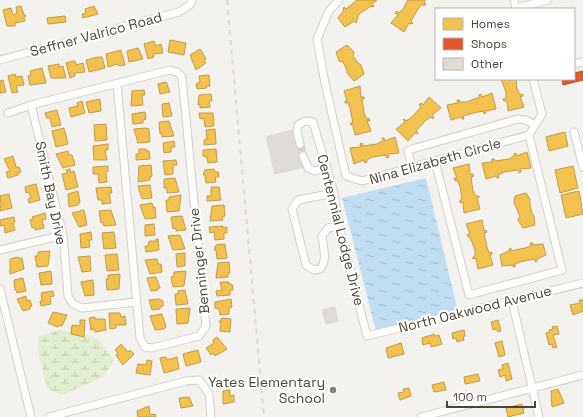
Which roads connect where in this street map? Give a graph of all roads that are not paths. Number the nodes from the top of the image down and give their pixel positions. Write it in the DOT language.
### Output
graph roads {
  1 [pos="339,0"];
  2 [pos="548,0"];
  3 [pos="191,2"];
  4 [pos="520,8"];
  5 [pos="0,60"];
  6 [pos="533,80"];
  7 [pos="117,84"];
  8 [pos="31,106"];
  9 [pos="8,113"];
  10 [pos="535,125"];
  11 [pos="574,132"];
  12 [pos="529,135"];
  13 [pos="300,144"];
  14 [pos="303,156"];
  15 [pos="436,161"];
  16 [pos="327,167"];
  17 [pos="583,167"];
  18 [pos="412,168"];
  19 [pos="334,193"];
  20 [pos="339,226"];
  21 [pos="63,235"];
  22 [pos="0,250"];
  23 [pos="583,283"];
  24 [pos="0,289"];
  25 [pos="512,301"];
  26 [pos="136,302"];
  27 [pos="367,336"];
  28 [pos="583,375"];
  29 [pos="532,387"];
  30 [pos="31,417"];
  31 [pos="49,417"];
  32 [pos="211,417"];
  33 [pos="421,417"];
  34 [pos="539,417"];
  1 -- 18 [label="street, Nina Elizabeth Circle"];
  2 -- 4 [label="street"];
  3 -- 5 [label="street, Seffner Valrico Road"];
  6 -- 10 [label="street"];
  7 -- 8 [label="street"];
  7 -- 26 [label="street, Benninger Drive"];
  7 -- 26 [label="street, Benninger Drive"];
  8 -- 9 [label="street"];
  8 -- 21 [label="street, Smith Bay Drive"];
  10 -- 12 [label="street"];
  10 -- 18 [label="street"];
  11 -- 17 [label="street"];
  12 -- 15 [label="street, Nina Elizabeth Circle"];
  12 -- 15 [label="street"];
  13 -- 16 [label="street, Centennial Lodge Drive"];
  14 -- 16 [label="street"];
  15 -- 18 [label="street, Nina Elizabeth Circle"];
  16 -- 19 [label="street, Centennial Lodge Drive"];
  19 -- 20 [label="street, Centennial Lodge Drive"];
  19 -- 20 [label="street"];
  20 -- 27 [label="street, Centennial Lodge Drive"];
  21 -- 22 [label="street"];
  21 -- 26 [label="street, Smith Bay Drive"];
  23 -- 25 [label="street, North Oakwood Avenue"];
  24 -- 30 [label="street"];
  25 -- 27 [label="street, North Oakwood Avenue"];
  25 -- 29 [label="street"];
  28 -- 29 [label="street"];
  29 -- 33 [label="street"];
  29 -- 34 [label="street"];
  31 -- 32 [label="street"];
}
